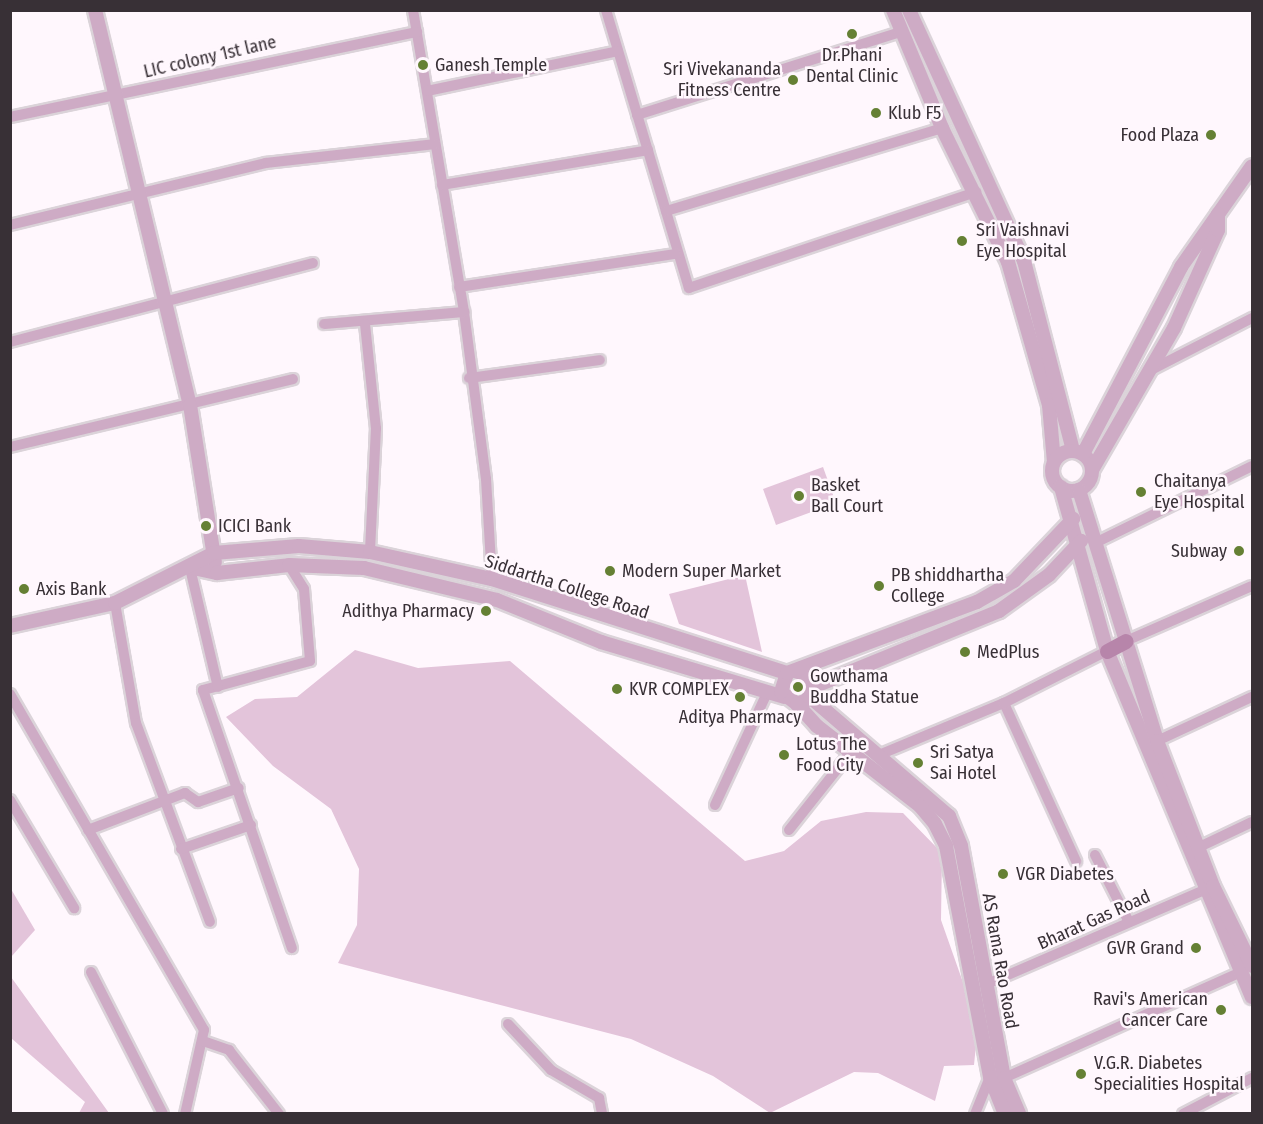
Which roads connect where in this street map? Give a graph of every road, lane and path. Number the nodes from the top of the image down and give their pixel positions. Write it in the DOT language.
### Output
graph roads {
  1 [pos="95,10"];
  2 [pos="413,10"];
  3 [pos="892,10"];
  4 [pos="909,10"];
  5 [pos="610,12"];
  6 [pos="417,32"];
  7 [pos="901,32"];
  8 [pos="618,51"];
  9 [pos="426,91"];
  10 [pos="116,97"];
  11 [pos="637,115"];
  12 [pos="10,117"];
  13 [pos="942,128"];
  14 [pos="435,144"];
  15 [pos="648,150"];
  16 [pos="1252,166"];
  17 [pos="442,185"];
  18 [pos="976,192"];
  19 [pos="139,196"];
  20 [pos="666,211"];
  21 [pos="1218,214"];
  22 [pos="10,225"];
  23 [pos="675,254"];
  24 [pos="313,263"];
  25 [pos="459,287"];
  26 [pos="164,300"];
  27 [pos="464,312"];
  28 [pos="1252,318"];
  29 [pos="324,324"];
  30 [pos="365,324"];
  31 [pos="10,342"];
  32 [pos="600,360"];
  33 [pos="1151,370"];
  34 [pos="469,378"];
  35 [pos="294,380"];
  36 [pos="190,405"];
  37 [pos="10,447"];
  38 [pos="1078,453"];
  39 [pos="1054,462"];
  40 [pos="1252,466"];
  41 [pos="1092,470"];
  42 [pos="1061,487"];
  43 [pos="1079,490"];
  44 [pos="1085,510"];
  45 [pos="1068,523"];
  46 [pos="1094,538"];
  47 [pos="1075,545"];
  48 [pos="370,552"];
  49 [pos="214,554"];
  50 [pos="289,565"];
  51 [pos="191,568"];
  52 [pos="217,573"];
  53 [pos="492,579"];
  54 [pos="1252,586"];
  55 [pos="115,603"];
  56 [pos="10,626"];
  57 [pos="1126,641"];
  58 [pos="1107,651"];
  59 [pos="791,672"];
  60 [pos="218,687"];
  61 [pos="812,692"];
  62 [pos="767,693"];
  63 [pos="10,694"];
  64 [pos="784,697"];
  65 [pos="1252,697"];
  66 [pos="1004,703"];
  67 [pos="797,704"];
  68 [pos="14,715"];
  69 [pos="1157,741"];
  70 [pos="850,753"];
  71 [pos="879,755"];
  72 [pos="239,788"];
  73 [pos="10,800"];
  74 [pos="164,801"];
  75 [pos="715,805"];
  76 [pos="1252,822"];
  77 [pos="251,825"];
  78 [pos="88,830"];
  79 [pos="789,830"];
  80 [pos="181,849"];
  81 [pos="1195,849"];
  82 [pos="1095,855"];
  83 [pos="1076,861"];
  84 [pos="1210,888"];
  85 [pos="74,908"];
  86 [pos="210,922"];
  87 [pos="1129,922"];
  88 [pos="292,948"];
  89 [pos="1247,969"];
  90 [pos="91,972"];
  91 [pos="987,984"];
  92 [pos="1252,997"];
  93 [pos="508,1024"];
  94 [pos="203,1041"];
  95 [pos="990,1077"];
  96 [pos="1004,1078"];
  97 [pos="1252,1078"];
  98 [pos="163,1113"];
  99 [pos="184,1113"];
  100 [pos="279,1113"];
  101 [pos="602,1113"];
  102 [pos="975,1113"];
  103 [pos="1005,1113"];
  104 [pos="1019,1113"];
  105 [pos="1183,1113"];
  1 -- 10 [label="street"];
  2 -- 6 [label="street"];
  3 -- 7 [label="street"];
  4 -- 38 [label="street"];
  5 -- 8 [label="street"];
  6 -- 9 [label="street"];
  6 -- 10 [label="street, LIC colony 1st lane"];
  7 -- 11 [label="street"];
  7 -- 13 [label="street"];
  8 -- 9 [label="street"];
  8 -- 11 [label="street"];
  9 -- 14 [label="street"];
  10 -- 12 [label="street, LIC colony 1st lane"];
  10 -- 19 [label="street"];
  11 -- 15 [label="street"];
  13 -- 18 [label="street"];
  13 -- 20 [label="street"];
  14 -- 17 [label="street"];
  14 -- 19 [label="street"];
  15 -- 17 [label="street"];
  15 -- 20 [label="street"];
  16 -- 21 [label="street"];
  17 -- 25 [label="street"];
  18 -- 23 [label="street"];
  18 -- 39 [label="street"];
  19 -- 22 [label="street"];
  19 -- 26 [label="street"];
  20 -- 23 [label="street"];
  21 -- 33 [label="street"];
  21 -- 38 [label="street"];
  23 -- 25 [label="street"];
  24 -- 26 [label="street"];
  25 -- 27 [label="street"];
  26 -- 31 [label="street"];
  26 -- 36 [label="street"];
  27 -- 30 [label="street"];
  27 -- 34 [label="street"];
  28 -- 33 [label="street"];
  29 -- 30 [label="street"];
  30 -- 48 [label="street"];
  32 -- 34 [label="street"];
  33 -- 41 [label="street"];
  34 -- 53 [label="street"];
  35 -- 36 [label="street"];
  36 -- 37 [label="street"];
  36 -- 49 [label="street"];
  38 -- 39 [label="street"];
  38 -- 41 [label="street"];
  39 -- 42 [label="street"];
  40 -- 46 [label="street"];
  41 -- 43 [label="street"];
  42 -- 43 [label="street"];
  42 -- 45 [label="street"];
  43 -- 44 [label="street"];
  44 -- 45 [label="street"];
  44 -- 46 [label="street"];
  45 -- 47 [label="street"];
  45 -- 59 [label="street"];
  46 -- 47 [label="street"];
  46 -- 57 [label="street"];
  47 -- 58 [label="street"];
  47 -- 61 [label="street"];
  48 -- 49 [label="street, Siddartha College Road"];
  48 -- 53 [label="street, Siddartha College Road"];
  49 -- 51 [label="street, Siddartha College Road"];
  49 -- 52 [label="street"];
  50 -- 52 [label="street, Siddartha College Road"];
  50 -- 60 [label="street"];
  50 -- 62 [label="street, Siddartha College Road"];
  51 -- 52 [label="street, Siddartha College Road"];
  51 -- 55 [label="street, Siddartha College Road"];
  51 -- 60 [label="street"];
  53 -- 59 [label="street, Siddartha College Road"];
  54 -- 57 [label="street"];
  55 -- 56 [label="street, Siddartha College Road"];
  55 -- 74 [label="street"];
  57 -- 58 [label="main road"];
  57 -- 69 [label="street"];
  58 -- 66 [label="street"];
  58 -- 81 [label="street"];
  59 -- 61 [label="street"];
  59 -- 64 [label="street"];
  60 -- 72 [label="street"];
  61 -- 67 [label="street"];
  61 -- 71 [label="street, AS Rama Rao Road"];
  62 -- 64 [label="street, Siddartha College Road"];
  62 -- 75 [label="street"];
  63 -- 68 [label="street"];
  64 -- 67 [label="street"];
  65 -- 69 [label="street"];
  66 -- 71 [label="street"];
  66 -- 83 [label="street"];
  67 -- 70 [label="street, AS Rama Rao Road"];
  68 -- 78 [label="street"];
  69 -- 81 [label="street"];
  70 -- 79 [label="street"];
  70 -- 95 [label="street, AS Rama Rao Road"];
  71 -- 91 [label="street, AS Rama Rao Road"];
  72 -- 74 [label="street"];
  72 -- 77 [label="street"];
  73 -- 85 [label="street"];
  74 -- 78 [label="street"];
  74 -- 80 [label="street"];
  76 -- 81 [label="street"];
  77 -- 80 [label="street"];
  77 -- 88 [label="street"];
  78 -- 94 [label="street"];
  80 -- 86 [label="street"];
  81 -- 84 [label="street"];
  82 -- 87 [label="street"];
  84 -- 87 [label="street, Bharat Gas Road"];
  84 -- 89 [label="street"];
  87 -- 91 [label="street, Bharat Gas Road"];
  89 -- 92 [label="street"];
  89 -- 96 [label="street"];
  90 -- 98 [label="street"];
  91 -- 96 [label="street, AS Rama Rao Road"];
  93 -- 101 [label="street"];
  94 -- 99 [label="street"];
  94 -- 100 [label="street"];
  95 -- 102 [label="street"];
  95 -- 103 [label="street, AS Rama Rao Road"];
  96 -- 104 [label="street, AS Rama Rao Road"];
  97 -- 105 [label="street"];
}
